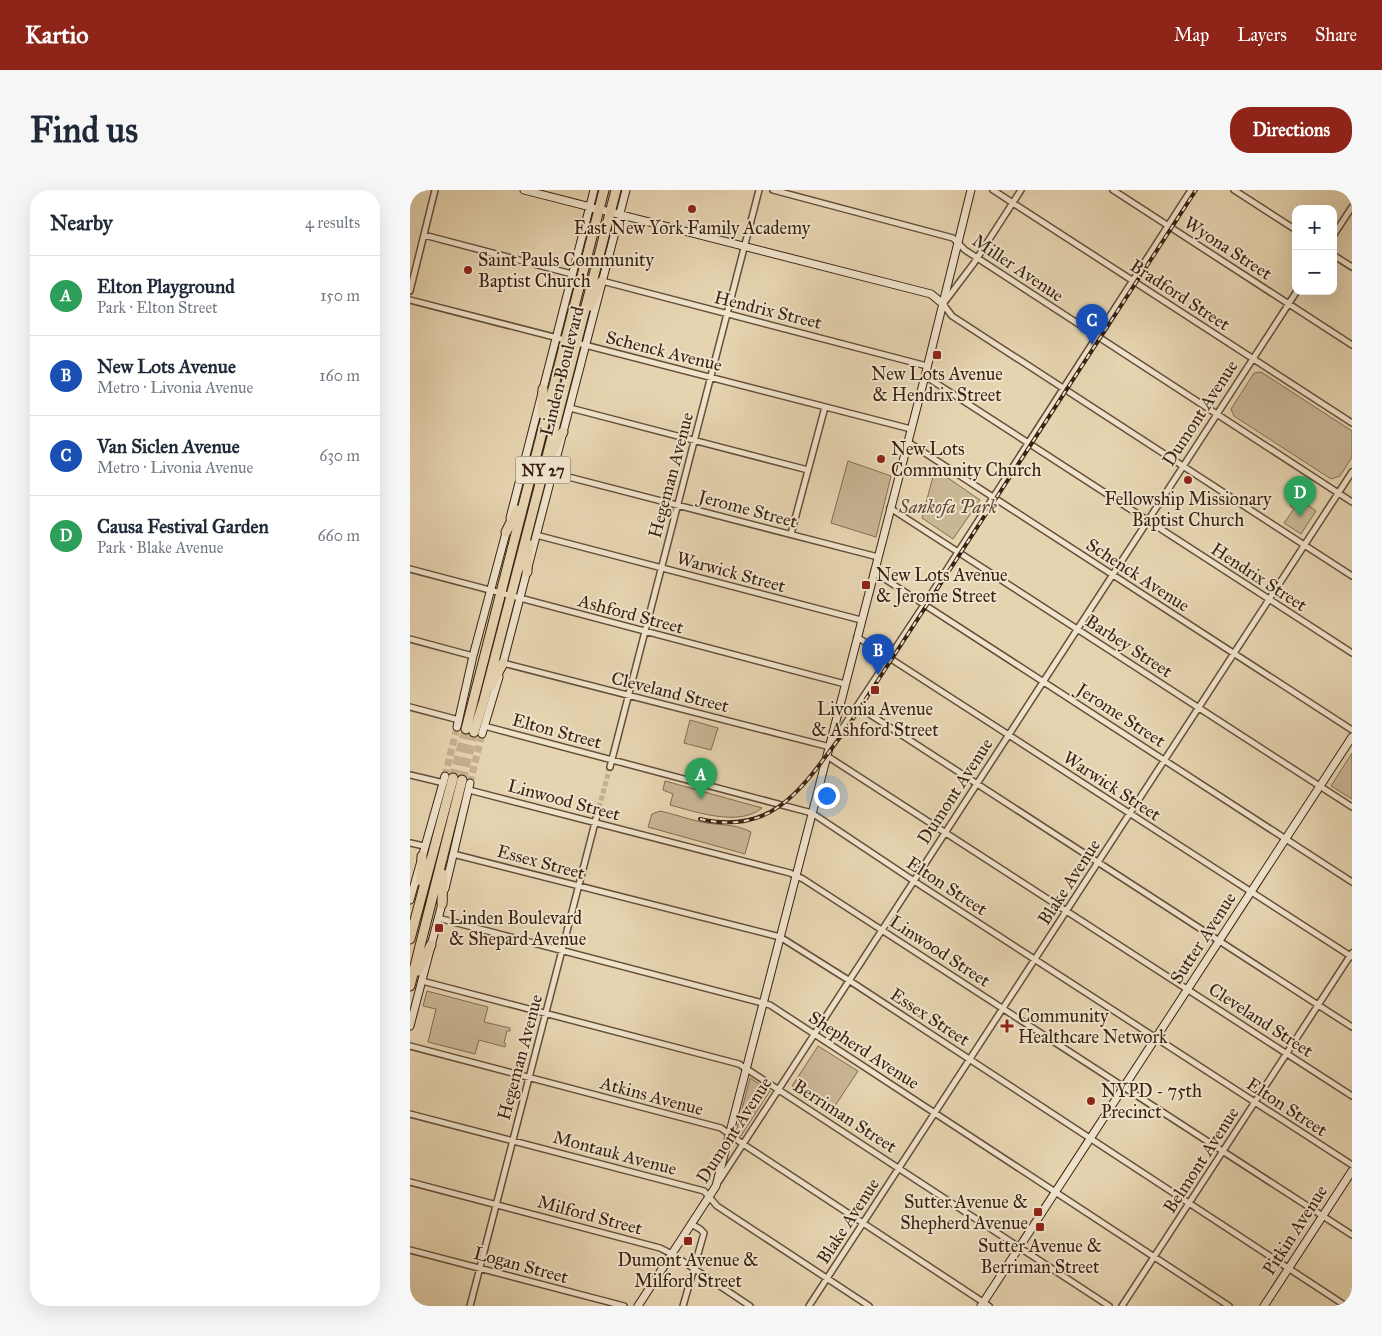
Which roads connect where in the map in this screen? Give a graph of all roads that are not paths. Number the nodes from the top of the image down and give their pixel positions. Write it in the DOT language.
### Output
graph roads {
  1 [pos="435,190"];
  2 [pos="524,190"];
  3 [pos="594,190"];
  4 [pos="604,190"];
  5 [pos="616,190"];
  6 [pos="626,190"];
  7 [pos="759,190"];
  8 [pos="773,190"];
  9 [pos="971,190"];
  10 [pos="993,190"];
  11 [pos="1021,190"];
  12 [pos="1114,190"];
  13 [pos="1190,190"];
  14 [pos="1234,190"];
  15 [pos="1012,203"];
  16 [pos="590,206"];
  17 [pos="1352,207"];
  18 [pos="600,209"];
  19 [pos="615,213"];
  20 [pos="1168,226"];
  21 [pos="1292,227"];
  22 [pos="1337,230"];
  23 [pos="424,235"];
  24 [pos="958,243"];
  25 [pos="744,245"];
  26 [pos="977,258"];
  27 [pos="1337,258"];
  28 [pos="1352,267"];
  29 [pos="572,274"];
  30 [pos="1132,280"];
  31 [pos="602,281"];
  32 [pos="410,290"];
  33 [pos="1295,295"];
  34 [pos="410,300"];
  35 [pos="943,304"];
  36 [pos="1289,304"];
  37 [pos="727,314"];
  38 [pos="582,322"];
  39 [pos="1097,336"];
  40 [pos="556,338"];
  41 [pos="565,340"];
  42 [pos="576,343"];
  43 [pos="1352,345"];
  44 [pos="586,346"];
  45 [pos="1254,359"];
  46 [pos="927,366"];
  47 [pos="925,376"];
  48 [pos="710,378"];
  49 [pos="543,389"];
  50 [pos="1063,389"];
  51 [pos="824,407"];
  52 [pos="570,408"];
  53 [pos="1218,414"];
  54 [pos="1352,423"];
  55 [pos="542,428"];
  56 [pos="911,429"];
  57 [pos="563,432"];
  58 [pos="694,441"];
  59 [pos="908,442"];
  60 [pos="1027,443"];
  61 [pos="544,466"];
  62 [pos="1183,467"];
  63 [pos="808,470"];
  64 [pos="1352,472"];
  65 [pos="553,473"];
  66 [pos="1338,493"];
  67 [pos="525,495"];
  68 [pos="992,497"];
  69 [pos="1352,502"];
  70 [pos="677,505"];
  71 [pos="890,508"];
  72 [pos="1148,521"];
  73 [pos="529,525"];
  74 [pos="506,532"];
  75 [pos="791,534"];
  76 [pos="536,535"];
  77 [pos="1304,545"];
  78 [pos="958,551"];
  79 [pos="878,557"];
  80 [pos="661,568"];
  81 [pos="410,569"];
  82 [pos="527,572"];
  83 [pos="874,572"];
  84 [pos="1113,575"];
  85 [pos="1352,576"];
  86 [pos="495,592"];
  87 [pos="515,597"];
  88 [pos="1269,599"];
  89 [pos="924,605"];
  90 [pos="861,620"];
  91 [pos="1078,629"];
  92 [pos="644,632"];
  93 [pos="857,637"];
  94 [pos="410,639"];
  95 [pos="1352,653"];
  96 [pos="1234,654"];
  97 [pos="473,656"];
  98 [pos="889,658"];
  99 [pos="503,663"];
  100 [pos="1044,682"];
  101 [pos="845,684"];
  102 [pos="628,696"];
  103 [pos="484,700"];
  104 [pos="857,706"];
  105 [pos="410,707"];
  106 [pos="1199,708"];
  107 [pos="484,726"];
  108 [pos="467,728"];
  109 [pos="1352,730"];
  110 [pos="1009,736"];
  111 [pos="1352,736"];
  112 [pos="830,747"];
  113 [pos="827,756"];
  114 [pos="612,759"];
  115 [pos="1165,760"];
  116 [pos="610,767"];
  117 [pos="410,774"];
  118 [pos="457,782"];
  119 [pos="978,784"];
  120 [pos="1320,786"];
  121 [pos="1352,807"];
  122 [pos="812,813"];
  123 [pos="1130,814"];
  124 [pos="597,815"];
  125 [pos="595,822"];
  126 [pos="946,833"];
  127 [pos="1286,839"];
  128 [pos="410,843"];
  129 [pos="424,846"];
  130 [pos="453,854"];
  131 [pos="422,856"];
  132 [pos="443,856"];
  133 [pos="1098,862"];
  134 [pos="796,876"];
  135 [pos="914,882"];
  136 [pos="1352,882"];
  137 [pos="578,886"];
  138 [pos="1251,892"];
  139 [pos="420,898"];
  140 [pos="410,900"];
  141 [pos="442,904"];
  142 [pos="1067,911"];
  143 [pos="438,918"];
  144 [pos="883,930"];
  145 [pos="410,937"];
  146 [pos="780,937"];
  147 [pos="1219,941"];
  148 [pos="431,945"];
  149 [pos="562,950"];
  150 [pos="1351,955"];
  151 [pos="1035,960"];
  152 [pos="850,980"];
  153 [pos="422,982"];
  154 [pos="410,985"];
  155 [pos="1188,990"];
  156 [pos="762,1003"];
  157 [pos="1318,1005"];
  158 [pos="1004,1009"];
  159 [pos="545,1014"];
  160 [pos="410,1026"];
  161 [pos="1352,1027"];
  162 [pos="815,1034"];
  163 [pos="1156,1038"];
  164 [pos="410,1046"];
  165 [pos="1287,1053"];
  166 [pos="971,1060"];
  167 [pos="746,1068"];
  168 [pos="529,1077"];
  169 [pos="1124,1087"];
  170 [pos="779,1089"];
  171 [pos="1352,1096"];
  172 [pos="1255,1102"];
  173 [pos="410,1114"];
  174 [pos="935,1114"];
  175 [pos="729,1132"];
  176 [pos="1091,1139"];
  177 [pos="512,1141"];
  178 [pos="743,1144"];
  179 [pos="1224,1151"];
  180 [pos="1352,1166"];
  181 [pos="899,1168"];
  182 [pos="1352,1171"];
  183 [pos="410,1182"];
  184 [pos="716,1186"];
  185 [pos="1056,1192"];
  186 [pos="708,1198"];
  187 [pos="1189,1203"];
  188 [pos="496,1204"];
  189 [pos="1323,1216"];
  190 [pos="863,1223"];
  191 [pos="691,1224"];
  192 [pos="1352,1235"];
  193 [pos="1020,1247"];
  194 [pos="410,1250"];
  195 [pos="672,1254"];
  196 [pos="1154,1257"];
  197 [pos="480,1268"];
  198 [pos="1289,1268"];
  199 [pos="693,1269"];
  200 [pos="827,1278"];
  201 [pos="985,1305"];
  202 [pos="470,1306"];
  203 [pos="624,1306"];
  204 [pos="638,1306"];
  205 [pos="683,1306"];
  206 [pos="750,1306"];
  207 [pos="809,1306"];
  208 [pos="869,1306"];
  209 [pos="1109,1306"];
  210 [pos="1122,1306"];
  211 [pos="1229,1306"];
  212 [pos="1264,1306"];
  213 [pos="1346,1306"];
  1 -- 23 [label="street"];
  2 -- 16 [label="street"];
  3 -- 16 [label="street, Linden Boulevard"];
  4 -- 18 [label="highway, Linden Boulevard / NY 27"];
  5 -- 19 [label="highway, Linden Boulevard / NY 27"];
  6 -- 19 [label="street, Linden Boulevard"];
  7 -- 25 [label="street, Hegeman Avenue"];
  8 -- 24 [label="street, Miller Avenue"];
  9 -- 24 [label="street"];
  10 -- 15 [label="street, Bradford Street"];
  11 -- 15 [label="street"];
  12 -- 20 [label="street, Wyona Street"];
  13 -- 20 [label="street"];
  14 -- 21 [label="street"];
  15 -- 26 [label="street"];
  15 -- 30 [label="street, Bradford Street"];
  16 -- 18 [label="street"];
  16 -- 29 [label="street, Linden Boulevard"];
  17 -- 22 [label="street"];
  18 -- 19 [label="street"];
  18 -- 41 [label="highway, Linden Boulevard / NY 27"];
  19 -- 25 [label="street"];
  19 -- 31 [label="street, Linden Boulevard"];
  19 -- 38 [label="highway, Linden Boulevard / NY 27"];
  20 -- 30 [label="street"];
  20 -- 36 [label="street, Wyona Street"];
  23 -- 29 [label="street"];
  23 -- 32 [label="street"];
  24 -- 26 [label="street, Miller Avenue"];
  24 -- 35 [label="street"];
  25 -- 35 [label="street"];
  25 -- 37 [label="street, Hegeman Avenue"];
  26 -- 35 [label="street"];
  26 -- 39 [label="street, Miller Avenue"];
  27 -- 28 [label="street"];
  29 -- 40 [label="street, Linden Boulevard"];
  30 -- 39 [label="street"];
  30 -- 45 [label="street, Bradford Street"];
  31 -- 37 [label="street, Hendrix Street"];
  31 -- 38 [label="highway"];
  31 -- 44 [label="street, Linden Boulevard"];
  33 -- 36 [label="street, Dumont Avenue"];
  34 -- 40 [label="street, Schenck Avenue"];
  35 -- 46 [label="street"];
  35 -- 50 [label="street"];
  36 -- 43 [label="street, Wyona Street"];
  36 -- 45 [label="street, Dumont Avenue"];
  37 -- 46 [label="street, Hendrix Street"];
  37 -- 48 [label="street, Hegeman Avenue"];
  38 -- 42 [label="highway, Linden Boulevard / NY 27"];
  39 -- 50 [label="street"];
  39 -- 53 [label="street, Miller Avenue"];
  40 -- 41 [label="street, Schenck Avenue"];
  40 -- 49 [label="street, Linden Boulevard"];
  41 -- 42 [label="street, Schenck Avenue"];
  41 -- 55 [label="highway, Linden Boulevard / NY 27"];
  42 -- 44 [label="street, Schenck Avenue"];
  42 -- 61 [label="highway, Linden Boulevard / NY 27"];
  44 -- 48 [label="street, Schenck Avenue"];
  44 -- 52 [label="street, Linden Boulevard"];
  45 -- 53 [label="street, Dumont Avenue"];
  45 -- 54 [label="street, Bradford Street"];
  46 -- 47 [label="street"];
  47 -- 56 [label="street"];
  47 -- 60 [label="street, Hendrix Street"];
  48 -- 51 [label="street, Schenck Avenue"];
  48 -- 58 [label="street, Hegeman Avenue"];
  49 -- 55 [label="highway"];
  49 -- 74 [label="street, Linden Boulevard"];
  50 -- 60 [label="street"];
  50 -- 62 [label="street"];
  51 -- 56 [label="street, Schenck Avenue"];
  51 -- 63 [label="street"];
  52 -- 57 [label="street, Linden Boulevard"];
  52 -- 58 [label="street"];
  53 -- 62 [label="street, Dumont Avenue"];
  53 -- 66 [label="street, Miller Avenue"];
  55 -- 67 [label="highway, Linden Boulevard / NY 27"];
  56 -- 59 [label="street"];
  57 -- 61 [label="highway"];
  57 -- 65 [label="street, Linden Boulevard"];
  58 -- 63 [label="street"];
  58 -- 70 [label="street, Hegeman Avenue"];
  59 -- 68 [label="street, Schenck Avenue"];
  59 -- 71 [label="street"];
  60 -- 68 [label="street"];
  60 -- 72 [label="street, Hendrix Street"];
  61 -- 73 [label="highway, Linden Boulevard / NY 27"];
  62 -- 72 [label="street, Dumont Avenue"];
  62 -- 77 [label="street"];
  63 -- 75 [label="street"];
  64 -- 66 [label="street, Blake Avenue"];
  65 -- 70 [label="street, Jerome Street"];
  65 -- 76 [label="street, Linden Boulevard"];
  66 -- 69 [label="street, Miller Avenue"];
  66 -- 77 [label="street, Blake Avenue"];
  67 -- 74 [label="highway"];
  67 -- 86 [label="highway, Linden Boulevard / NY 27"];
  68 -- 78 [label="street"];
  68 -- 84 [label="street, Schenck Avenue"];
  70 -- 75 [label="street, Jerome Street"];
  70 -- 80 [label="street, Hegeman Avenue"];
  71 -- 78 [label="street, Barbey Street"];
  71 -- 79 [label="street"];
  72 -- 84 [label="street, Dumont Avenue"];
  72 -- 88 [label="street, Hendrix Street"];
  73 -- 82 [label="highway"];
  73 -- 87 [label="highway, Linden Boulevard / NY 27"];
  74 -- 86 [label="street, Linden Boulevard"];
  75 -- 79 [label="street, Jerome Street"];
  76 -- 80 [label="street, Warwick Street"];
  76 -- 82 [label="street, Linden Boulevard"];
  77 -- 85 [label="street"];
  77 -- 88 [label="street, Blake Avenue"];
  78 -- 89 [label="street"];
  78 -- 91 [label="street, Barbey Street"];
  79 -- 83 [label="street"];
  80 -- 90 [label="street, Warwick Street"];
  80 -- 92 [label="street, Hegeman Avenue"];
  81 -- 86 [label="street, Ashford Street"];
  82 -- 87 [label="street, Linden Boulevard"];
  83 -- 89 [label="street, Jerome Street"];
  83 -- 90 [label="street"];
  84 -- 91 [label="street, Dumont Avenue"];
  84 -- 96 [label="street, Schenck Avenue"];
  86 -- 87 [label="street, Ashford Street"];
  86 -- 97 [label="street, Linden Boulevard"];
  86 -- 108 [label="highway, Linden Boulevard / NY 27"];
  87 -- 92 [label="street, Ashford Street"];
  87 -- 99 [label="street, Linden Boulevard"];
  87 -- 103 [label="highway, Linden Boulevard / NY 27"];
  88 -- 95 [label="street, Hendrix Street"];
  88 -- 96 [label="street, Blake Avenue"];
  89 -- 98 [label="street"];
  89 -- 100 [label="street, Jerome Street"];
  90 -- 93 [label="street"];
  91 -- 100 [label="street, Dumont Avenue"];
  91 -- 106 [label="street, Barbey Street"];
  92 -- 101 [label="street, Ashford Street"];
  92 -- 102 [label="street, Hegeman Avenue"];
  93 -- 98 [label="street, Warwick Street"];
  93 -- 101 [label="street"];
  94 -- 97 [label="street"];
  96 -- 106 [label="street, Blake Avenue"];
  96 -- 109 [label="street, Schenck Avenue"];
  97 -- 108 [label="street, Linden Boulevard"];
  98 -- 104 [label="street"];
  98 -- 110 [label="street, Warwick Street"];
  99 -- 102 [label="street, Cleveland Street"];
  99 -- 103 [label="highway"];
  99 -- 107 [label="street, Linden Boulevard"];
  100 -- 110 [label="street, Dumont Avenue"];
  100 -- 115 [label="street, Jerome Street"];
  101 -- 112 [label="street"];
  102 -- 112 [label="street, Cleveland Street"];
  102 -- 114 [label="street, Hegeman Avenue"];
  103 -- 108 [label="highway, Linden Boulevard / NY 27"];
  104 -- 112 [label="street"];
  104 -- 119 [label="street"];
  105 -- 108 [label="street"];
  106 -- 115 [label="street, Blake Avenue"];
  106 -- 120 [label="street, Barbey Street"];
  107 -- 108 [label="street, Linden Boulevard"];
  107 -- 114 [label="street, Elton Street"];
  110 -- 119 [label="street, Dumont Avenue"];
  110 -- 123 [label="street, Warwick Street"];
  111 -- 120 [label="street, Sutter Avenue"];
  112 -- 113 [label="street"];
  113 -- 122 [label="street"];
  113 -- 126 [label="street, Cleveland Street"];
  114 -- 116 [label="street, Hegeman Avenue"];
  114 -- 122 [label="street, Elton Street"];
  115 -- 123 [label="street, Blake Avenue"];
  115 -- 127 [label="street, Jerome Street"];
  117 -- 118 [label="street, Linwood Street"];
  118 -- 125 [label="street, Linwood Street"];
  118 -- 129 [label="street"];
  118 -- 130 [label="street"];
  118 -- 132 [label="highway"];
  118 -- 139 [label="highway"];
  119 -- 126 [label="street, Dumont Avenue"];
  119 -- 133 [label="street"];
  120 -- 121 [label="street, Barbey Street"];
  120 -- 127 [label="street, Sutter Avenue"];
  122 -- 134 [label="street"];
  122 -- 135 [label="street, Elton Street"];
  123 -- 133 [label="street, Blake Avenue"];
  123 -- 138 [label="street, Warwick Street"];
  124 -- 125 [label="street, Hegeman Avenue"];
  125 -- 134 [label="street, Linwood Street"];
  125 -- 137 [label="street, Hegeman Avenue"];
  126 -- 135 [label="street, Dumont Avenue"];
  126 -- 142 [label="street, Cleveland Street"];
  127 -- 136 [label="street, Jerome Street"];
  127 -- 138 [label="street, Sutter Avenue"];
  128 -- 129 [label="street"];
  129 -- 131 [label="street"];
  130 -- 137 [label="street, Essex Street"];
  130 -- 141 [label="street"];
  131 -- 139 [label="highway"];
  131 -- 140 [label="street"];
  132 -- 141 [label="highway"];
  132 -- 154 [label="highway"];
  133 -- 142 [label="street, Blake Avenue"];
  133 -- 147 [label="street"];
  134 -- 144 [label="street, Linwood Street"];
  134 -- 146 [label="street"];
  135 -- 144 [label="street, Dumont Avenue"];
  135 -- 151 [label="street, Elton Street"];
  137 -- 146 [label="street, Essex Street"];
  137 -- 149 [label="street, Hegeman Avenue"];
  138 -- 147 [label="street, Sutter Avenue"];
  138 -- 150 [label="street, Warwick Street"];
  139 -- 145 [label="highway"];
  141 -- 143 [label="street"];
  142 -- 151 [label="street, Blake Avenue"];
  142 -- 155 [label="street, Cleveland Street"];
  143 -- 148 [label="street"];
  143 -- 149 [label="street, Shepherd Avenue"];
  144 -- 152 [label="street, Dumont Avenue"];
  144 -- 158 [label="street, Linwood Street"];
  146 -- 152 [label="street, Essex Street"];
  146 -- 156 [label="street"];
  147 -- 155 [label="street, Sutter Avenue"];
  147 -- 157 [label="street"];
  148 -- 153 [label="street"];
  148 -- 154 [label="highway"];
  149 -- 156 [label="street, Shepherd Avenue"];
  149 -- 159 [label="street, Hegeman Avenue"];
  150 -- 157 [label="street, Belmont Avenue"];
  151 -- 158 [label="street, Blake Avenue"];
  151 -- 163 [label="street, Elton Street"];
  152 -- 162 [label="street, Dumont Avenue"];
  152 -- 166 [label="street, Essex Street"];
  153 -- 159 [label="street, Berriman Street"];
  153 -- 160 [label="street"];
  155 -- 163 [label="street, Sutter Avenue"];
  155 -- 165 [label="street, Cleveland Street"];
  156 -- 162 [label="street, Shepherd Avenue"];
  156 -- 167 [label="street"];
  157 -- 161 [label="street"];
  157 -- 165 [label="street, Belmont Avenue"];
  158 -- 166 [label="street, Blake Avenue"];
  158 -- 169 [label="street, Linwood Street"];
  159 -- 167 [label="street, Berriman Street"];
  159 -- 168 [label="street, Hegeman Avenue"];
  162 -- 170 [label="street, Dumont Avenue"];
  162 -- 174 [label="street, Shepherd Avenue"];
  163 -- 169 [label="street, Sutter Avenue"];
  163 -- 172 [label="street, Elton Street"];
  164 -- 168 [label="street, Atkins Avenue"];
  165 -- 171 [label="street, Cleveland Street"];
  165 -- 172 [label="street, Belmont Avenue"];
  166 -- 174 [label="street, Blake Avenue"];
  166 -- 176 [label="street, Essex Street"];
  167 -- 170 [label="street, Berriman Street"];
  167 -- 175 [label="street"];
  168 -- 175 [label="street, Atkins Avenue"];
  168 -- 177 [label="street, Hegeman Avenue"];
  169 -- 176 [label="street, Sutter Avenue"];
  169 -- 179 [label="street, Linwood Street"];
  170 -- 178 [label="street, Dumont Avenue"];
  170 -- 181 [label="street, Berriman Street"];
  172 -- 179 [label="street, Belmont Avenue"];
  172 -- 180 [label="street, Elton Street"];
  173 -- 177 [label="street, Montauk Avenue"];
  174 -- 181 [label="street, Blake Avenue"];
  174 -- 185 [label="street, Shepherd Avenue"];
  175 -- 178 [label="street, Atkins Avenue"];
  175 -- 184 [label="street"];
  176 -- 185 [label="street, Sutter Avenue"];
  176 -- 187 [label="street, Essex Street"];
  177 -- 186 [label="street, Montauk Avenue"];
  177 -- 188 [label="street, Hegeman Avenue"];
  178 -- 184 [label="street, Dumont Avenue"];
  178 -- 190 [label="street, Atkins Avenue"];
  179 -- 187 [label="street, Belmont Avenue"];
  179 -- 189 [label="street, Linwood Street"];
  181 -- 190 [label="street, Blake Avenue"];
  181 -- 193 [label="street, Berriman Street"];
  182 -- 189 [label="street, Pitkin Avenue"];
  183 -- 188 [label="street, Milford Street"];
  184 -- 186 [label="street, Dumont Avenue"];
  185 -- 193 [label="street, Sutter Avenue"];
  185 -- 196 [label="street, Shepherd Avenue"];
  186 -- 191 [label="street, Dumont Avenue"];
  186 -- 200 [label="street, Montauk Avenue"];
  187 -- 196 [label="street, Belmont Avenue"];
  187 -- 198 [label="street, Essex Street"];
  188 -- 195 [label="street, Milford Street"];
  188 -- 197 [label="street, Hegeman Avenue"];
  189 -- 192 [label="street, Linwood Street"];
  189 -- 198 [label="street, Pitkin Avenue"];
  190 -- 200 [label="street, Blake Avenue"];
  190 -- 201 [label="street, Atkins Avenue"];
  191 -- 195 [label="street, Dumont Avenue"];
  191 -- 199 [label="street"];
  193 -- 201 [label="street, Sutter Avenue"];
  193 -- 209 [label="street, Berriman Street"];
  194 -- 197 [label="street, Logan Street"];
  195 -- 199 [label="street, Milford Street"];
  195 -- 204 [label="street, Dumont Avenue"];
  196 -- 210 [label="street, Belmont Avenue"];
  196 -- 211 [label="street, Shepherd Avenue"];
  197 -- 202 [label="street, Hegeman Avenue"];
  197 -- 203 [label="street, Logan Street"];
  198 -- 212 [label="street, Pitkin Avenue"];
  198 -- 213 [label="street, Essex Street"];
  199 -- 205 [label="street"];
  199 -- 206 [label="street, Milford Street"];
  200 -- 207 [label="street, Blake Avenue"];
  200 -- 208 [label="street, Montauk Avenue"];
}
